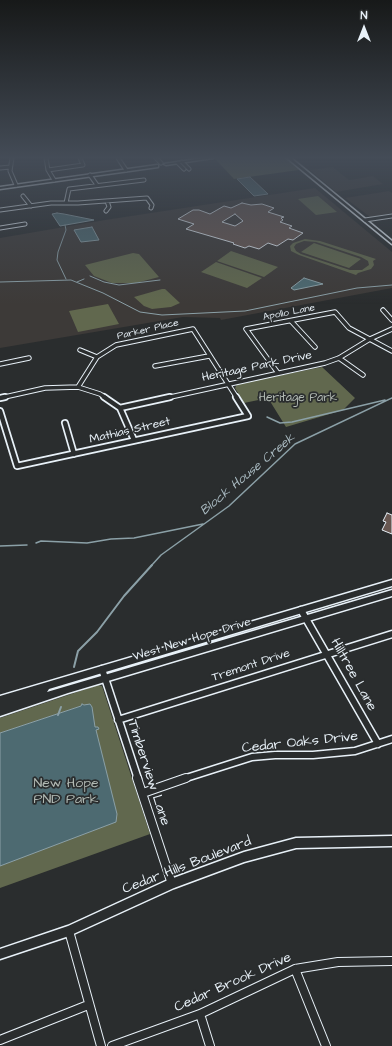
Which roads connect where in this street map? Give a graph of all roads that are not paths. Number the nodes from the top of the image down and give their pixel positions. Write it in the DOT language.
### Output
graph roads {
  1 [pos="25,207"];
  2 [pos="109,207"];
  3 [pos="349,207"];
  4 [pos="0,210"];
  5 [pos="106,211"];
  6 [pos="392,216"];
  7 [pos="365,220"];
  8 [pos="25,224"];
  9 [pos="0,228"];
  10 [pos="392,243"];
  11 [pos="383,310"];
  12 [pos="392,320"];
  13 [pos="291,321"];
  14 [pos="392,329"];
  15 [pos="370,339"];
  16 [pos="315,347"];
  17 [pos="80,350"];
  18 [pos="392,351"];
  19 [pos="209,356"];
  20 [pos="97,357"];
  21 [pos="29,358"];
  22 [pos="339,358"];
  23 [pos="0,364"];
  24 [pos="155,366"];
  25 [pos="278,373"];
  26 [pos="364,376"];
  27 [pos="228,384"];
  28 [pos="78,387"];
  29 [pos="0,398"];
  30 [pos="120,408"];
  31 [pos="0,411"];
  32 [pos="65,423"];
  33 [pos="134,440"];
  34 [pos="74,454"];
  35 [pos="392,583"];
  36 [pos="392,593"];
  37 [pos="301,610"];
  38 [pos="306,618"];
  39 [pos="392,634"];
  40 [pos="327,654"];
  41 [pos="102,669"];
  42 [pos="105,678"];
  43 [pos="47,686"];
  44 [pos="0,700"];
  45 [pos="0,711"];
  46 [pos="118,720"];
  47 [pos="392,739"];
  48 [pos="378,744"];
  49 [pos="143,794"];
  50 [pos="392,841"];
  51 [pos="172,884"];
  52 [pos="69,931"];
  53 [pos="0,954"];
  54 [pos="392,961"];
  55 [pos="295,969"];
  56 [pos="88,1005"];
  57 [pos="200,1014"];
  58 [pos="0,1040"];
  59 [pos="101,1046"];
  60 [pos="112,1046"];
  61 [pos="210,1046"];
  62 [pos="326,1046"];
  1 -- 4 [label="street"];
  2 -- 5 [label="street"];
  3 -- 7 [label="main road"];
  6 -- 7 [label="street"];
  7 -- 10 [label="main road"];
  8 -- 9 [label="street"];
  11 -- 12 [label="street"];
  13 -- 15 [label="street, Apollo Lane"];
  13 -- 16 [label="street"];
  13 -- 25 [label="street, Apollo Lane"];
  14 -- 15 [label="street, Heritage Park Drive"];
  15 -- 18 [label="street"];
  15 -- 22 [label="street, Heritage Park Drive"];
  17 -- 20 [label="street"];
  19 -- 20 [label="street, Parker Place"];
  19 -- 24 [label="street"];
  19 -- 27 [label="street"];
  20 -- 28 [label="street, Parker Place"];
  21 -- 23 [label="street"];
  22 -- 25 [label="street, Heritage Park Drive"];
  22 -- 26 [label="street"];
  25 -- 27 [label="street, Heritage Park Drive"];
  27 -- 30 [label="street, Heritage Park Drive"];
  27 -- 33 [label="street, Mathias Street"];
  28 -- 29 [label="street"];
  28 -- 30 [label="street"];
  30 -- 33 [label="street"];
  31 -- 34 [label="street, Mathias Street"];
  32 -- 34 [label="street"];
  33 -- 34 [label="street, Mathias Street"];
  35 -- 37 [label="main road, West New Hope Drive"];
  36 -- 38 [label="main road, West New Hope Drive"];
  37 -- 38 [label="street, Hilltree Lane"];
  37 -- 41 [label="main road, West New Hope Drive"];
  38 -- 40 [label="street, Hilltree Lane"];
  38 -- 42 [label="main road, West New Hope Drive"];
  39 -- 40 [label="street, Tremont Drive"];
  40 -- 46 [label="street, Tremont Drive"];
  40 -- 48 [label="street, Hilltree Lane"];
  41 -- 42 [label="street, Timberview Lane"];
  41 -- 43 [label="main road, West New Hope Drive"];
  42 -- 45 [label="main road, West New Hope Drive"];
  42 -- 46 [label="street, Timberview Lane"];
  43 -- 44 [label="main road, West New Hope Drive"];
  43 -- 45 [label="main road"];
  46 -- 49 [label="street, Timberview Lane"];
  47 -- 48 [label="street, Cedar Oaks Drive"];
  48 -- 49 [label="street, Cedar Oaks Drive"];
  49 -- 51 [label="street, Timberview Lane"];
  50 -- 51 [label="main road, Cedar Hills Boulevard"];
  51 -- 52 [label="main road, Cedar Hills Boulevard"];
  52 -- 53 [label="main road, Cedar Hills Boulevard"];
  52 -- 56 [label="street"];
  54 -- 55 [label="street, Cedar Brook Drive"];
  55 -- 57 [label="street, Cedar Brook Drive"];
  55 -- 62 [label="street"];
  56 -- 58 [label="street"];
  56 -- 59 [label="street"];
  57 -- 60 [label="street, Cedar Brook Drive"];
  57 -- 61 [label="street"];
}
